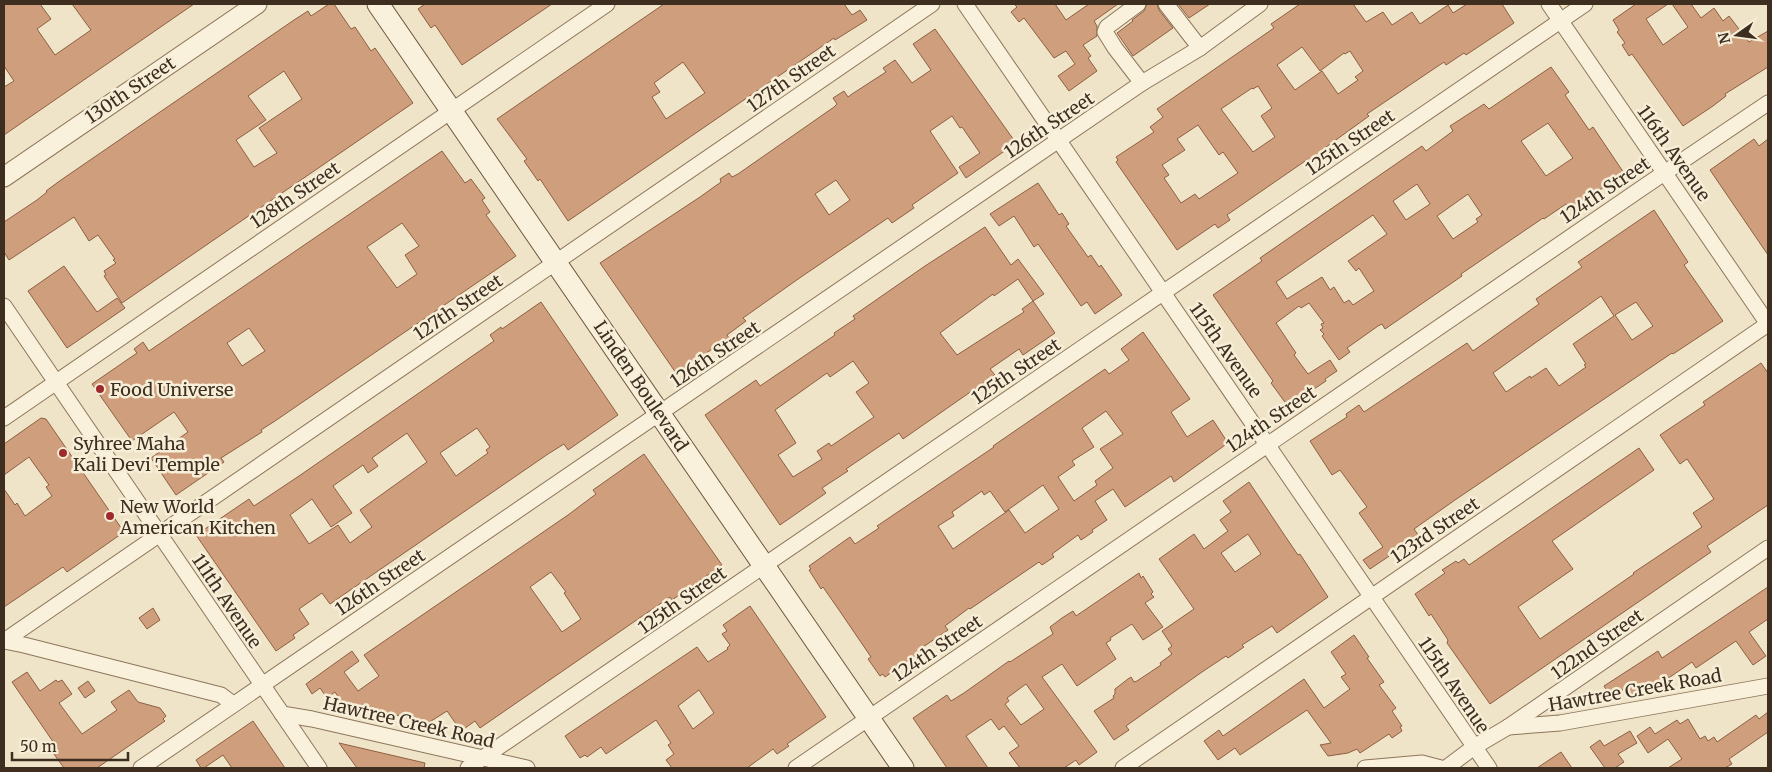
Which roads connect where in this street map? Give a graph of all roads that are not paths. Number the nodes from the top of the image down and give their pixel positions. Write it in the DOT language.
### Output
graph roads {
  1 [pos="257,4"];
  2 [pos="378,4"];
  3 [pos="607,4"];
  4 [pos="932,4"];
  5 [pos="965,4"];
  6 [pos="1138,4"];
  7 [pos="1166,4"];
  8 [pos="1260,4"];
  9 [pos="1549,4"];
  10 [pos="1585,4"];
  11 [pos="1560,20"];
  12 [pos="1200,48"];
  13 [pos="1142,83"];
  14 [pos="1768,103"];
  15 [pos="452,110"];
  16 [pos="1059,141"];
  17 [pos="1664,172"];
  18 [pos="4,177"];
  19 [pos="556,262"];
  20 [pos="1163,293"];
  21 [pos="4,306"];
  22 [pos="1768,324"];
  23 [pos="56,382"];
  24 [pos="660,414"];
  25 [pos="4,418"];
  26 [pos="1267,444"];
  27 [pos="160,534"];
  28 [pos="1768,548"];
  29 [pos="765,566"];
  30 [pos="1372,596"];
  31 [pos="4,641"];
  32 [pos="262,685"];
  33 [pos="1768,686"];
  34 [pos="233,704"];
  35 [pos="282,714"];
  36 [pos="869,718"];
  37 [pos="1508,727"];
  38 [pos="1474,746"];
  39 [pos="484,759"];
  40 [pos="141,768"];
  41 [pos="319,768"];
  42 [pos="468,768"];
  43 [pos="526,768"];
  44 [pos="796,768"];
  45 [pos="903,768"];
  46 [pos="1123,768"];
  47 [pos="1365,768"];
  48 [pos="1441,768"];
  49 [pos="1446,768"];
  50 [pos="1489,768"];
  1 -- 18 [label="street, 130th Street"];
  2 -- 15 [label="main road, Linden Boulevard"];
  3 -- 15 [label="street, 128th Street"];
  4 -- 19 [label="street, 127th Street"];
  5 -- 16 [label="street, 115th Avenue"];
  6 -- 13 [label="street"];
  7 -- 12 [label="street"];
  8 -- 12 [label="street, 126th Street"];
  9 -- 11 [label="street, 116th Avenue"];
  10 -- 11 [label="street, 125th Street"];
  11 -- 17 [label="street, 116th Avenue"];
  11 -- 20 [label="street, 125th Street"];
  12 -- 13 [label="street, 126th Street"];
  13 -- 16 [label="street, 126th Street"];
  14 -- 17 [label="street, 124th Street"];
  15 -- 19 [label="main road, Linden Boulevard"];
  15 -- 23 [label="street, 128th Street"];
  16 -- 20 [label="street, 115th Avenue"];
  16 -- 24 [label="street, 126th Street"];
  17 -- 22 [label="street, 116th Avenue"];
  17 -- 26 [label="street, 124th Street"];
  19 -- 24 [label="main road, Linden Boulevard"];
  19 -- 27 [label="street, 127th Street"];
  20 -- 26 [label="street, 115th Avenue"];
  20 -- 29 [label="street, 125th Street"];
  21 -- 23 [label="street, 111th Avenue"];
  22 -- 30 [label="street, 123rd Street"];
  23 -- 25 [label="street, 128th Street"];
  23 -- 27 [label="street, 111th Avenue"];
  24 -- 29 [label="main road, Linden Boulevard"];
  24 -- 32 [label="street, 126th Street"];
  26 -- 30 [label="street, 115th Avenue"];
  26 -- 36 [label="street, 124th Street"];
  27 -- 31 [label="street, 127th Street"];
  27 -- 32 [label="street, 111th Avenue"];
  28 -- 37 [label="street, 122nd Street"];
  29 -- 36 [label="main road, Linden Boulevard"];
  29 -- 39 [label="street, 125th Street"];
  30 -- 38 [label="street, 115th Avenue"];
  30 -- 46 [label="street, 123rd Street"];
  31 -- 34 [label="street"];
  32 -- 34 [label="street, 126th Street"];
  32 -- 35 [label="street, 111th Avenue"];
  33 -- 37 [label="street, Hawtree Creek Road"];
  34 -- 40 [label="street, 126th Street"];
  35 -- 39 [label="street, Hawtree Creek Road"];
  35 -- 41 [label="street, 111th Avenue"];
  36 -- 44 [label="street, 124th Street"];
  36 -- 45 [label="main road, Linden Boulevard"];
  37 -- 38 [label="street, 122nd Street"];
  38 -- 49 [label="street, 122nd Street"];
  38 -- 50 [label="street, 115th Avenue"];
  39 -- 42 [label="street, 125th Street"];
  39 -- 43 [label="street, Hawtree Creek Road"];
  47 -- 48 [label="street"];
}
